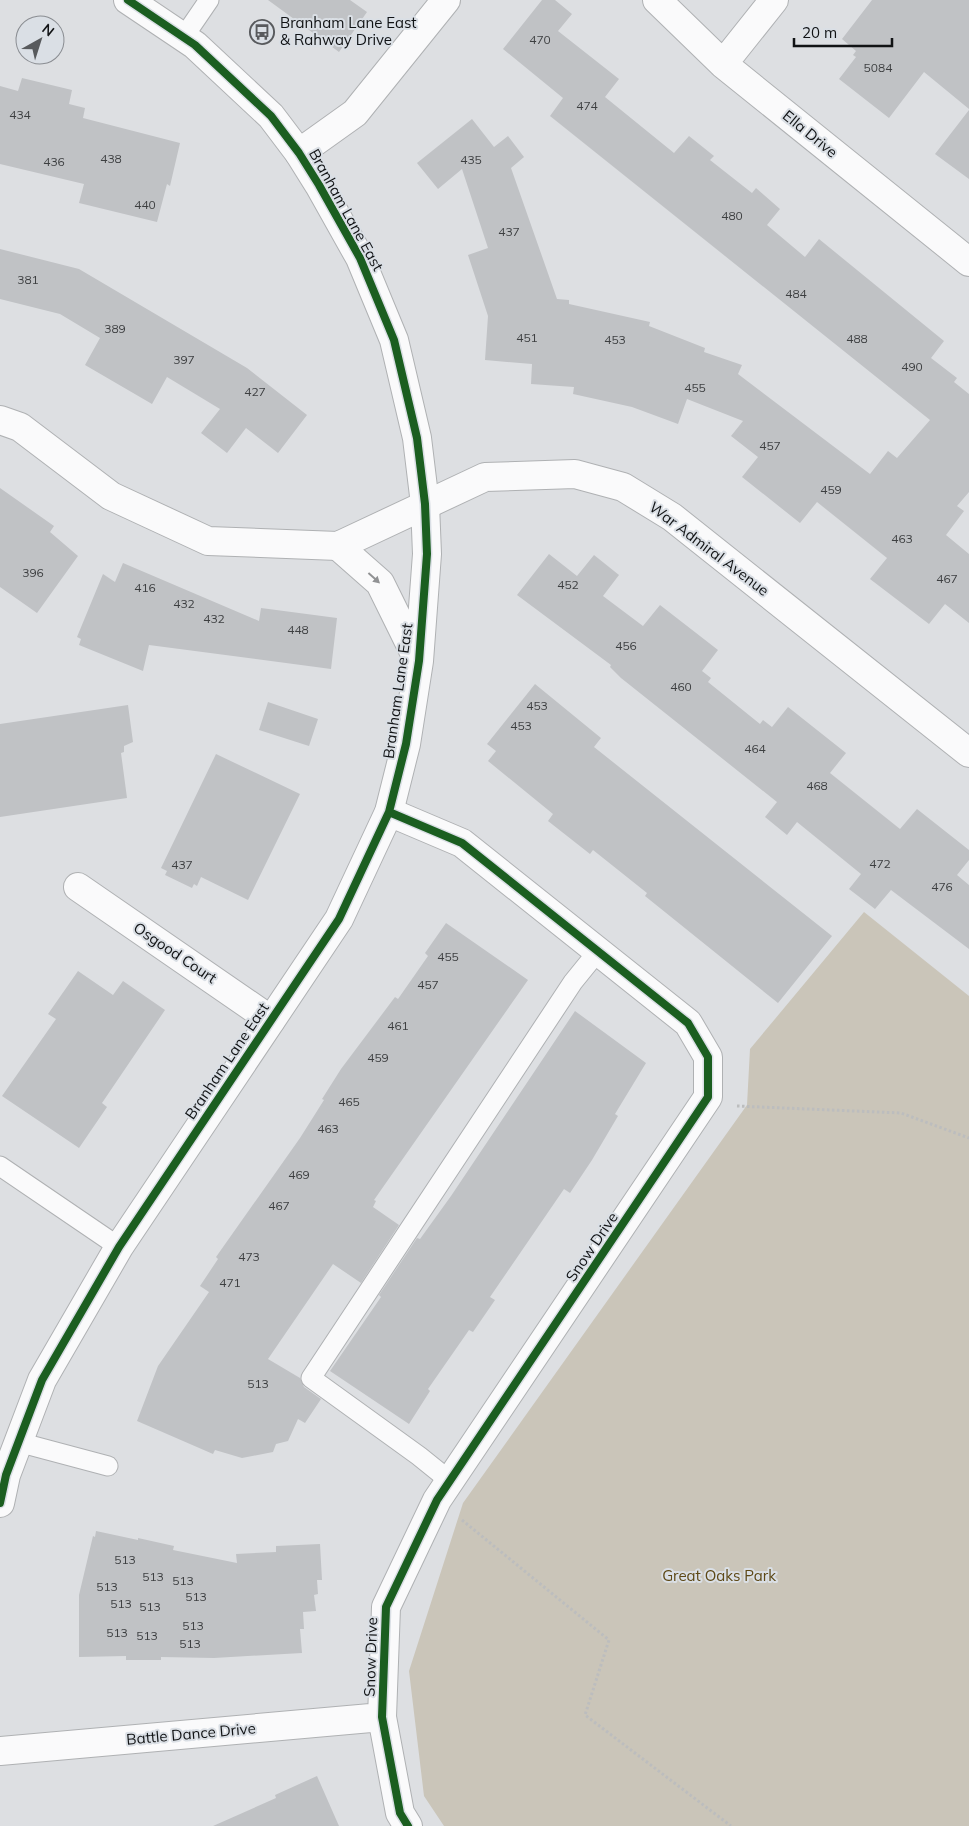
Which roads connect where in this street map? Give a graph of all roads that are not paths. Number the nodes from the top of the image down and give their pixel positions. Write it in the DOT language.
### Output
graph roads {
  1 [pos="128,0"];
  2 [pos="209,0"];
  3 [pos="446,0"];
  4 [pos="657,0"];
  5 [pos="774,0"];
  6 [pos="184,38"];
  7 [pos="723,64"];
  8 [pos="299,153"];
  9 [pos="969,262"];
  10 [pos="0,420"];
  11 [pos="425,504"];
  12 [pos="338,546"];
  13 [pos="419,661"];
  14 [pos="969,753"];
  15 [pos="389,812"];
  16 [pos="78,887"];
  17 [pos="599,950"];
  18 [pos="271,1020"];
  19 [pos="0,1166"];
  20 [pos="119,1247"];
  21 [pos="18,1442"];
  22 [pos="108,1466"];
  23 [pos="450,1481"];
  24 [pos="0,1503"];
  25 [pos="382,1717"];
  26 [pos="0,1751"];
  27 [pos="408,1826"];
  1 -- 6 [label="street, Branham Lane East"];
  2 -- 6 [label="lane"];
  3 -- 8 [label="street"];
  4 -- 7 [label="street, Ella Drive"];
  5 -- 7 [label="street"];
  6 -- 8 [label="street, Branham Lane East"];
  7 -- 9 [label="street, Ella Drive"];
  8 -- 11 [label="street, Branham Lane East"];
  10 -- 12 [label="street, War Admiral Avenue"];
  11 -- 12 [label="street, War Admiral Avenue"];
  11 -- 13 [label="street, Branham Lane East"];
  11 -- 14 [label="street, War Admiral Avenue"];
  12 -- 13 [label="street, one-way"];
  13 -- 15 [label="street, Branham Lane East"];
  15 -- 17 [label="street"];
  15 -- 18 [label="street, Branham Lane East"];
  16 -- 18 [label="street, Osgood Court"];
  17 -- 23 [label="street, Snow Drive"];
  17 -- 23 [label="lane"];
  18 -- 20 [label="street, Branham Lane East"];
  19 -- 20 [label="lane"];
  20 -- 21 [label="street, Branham Lane East"];
  21 -- 22 [label="lane"];
  21 -- 24 [label="street, Branham Lane East"];
  23 -- 25 [label="street, Snow Drive"];
  25 -- 26 [label="street, Battle Dance Drive"];
  25 -- 27 [label="street, Snow Drive"];
}
